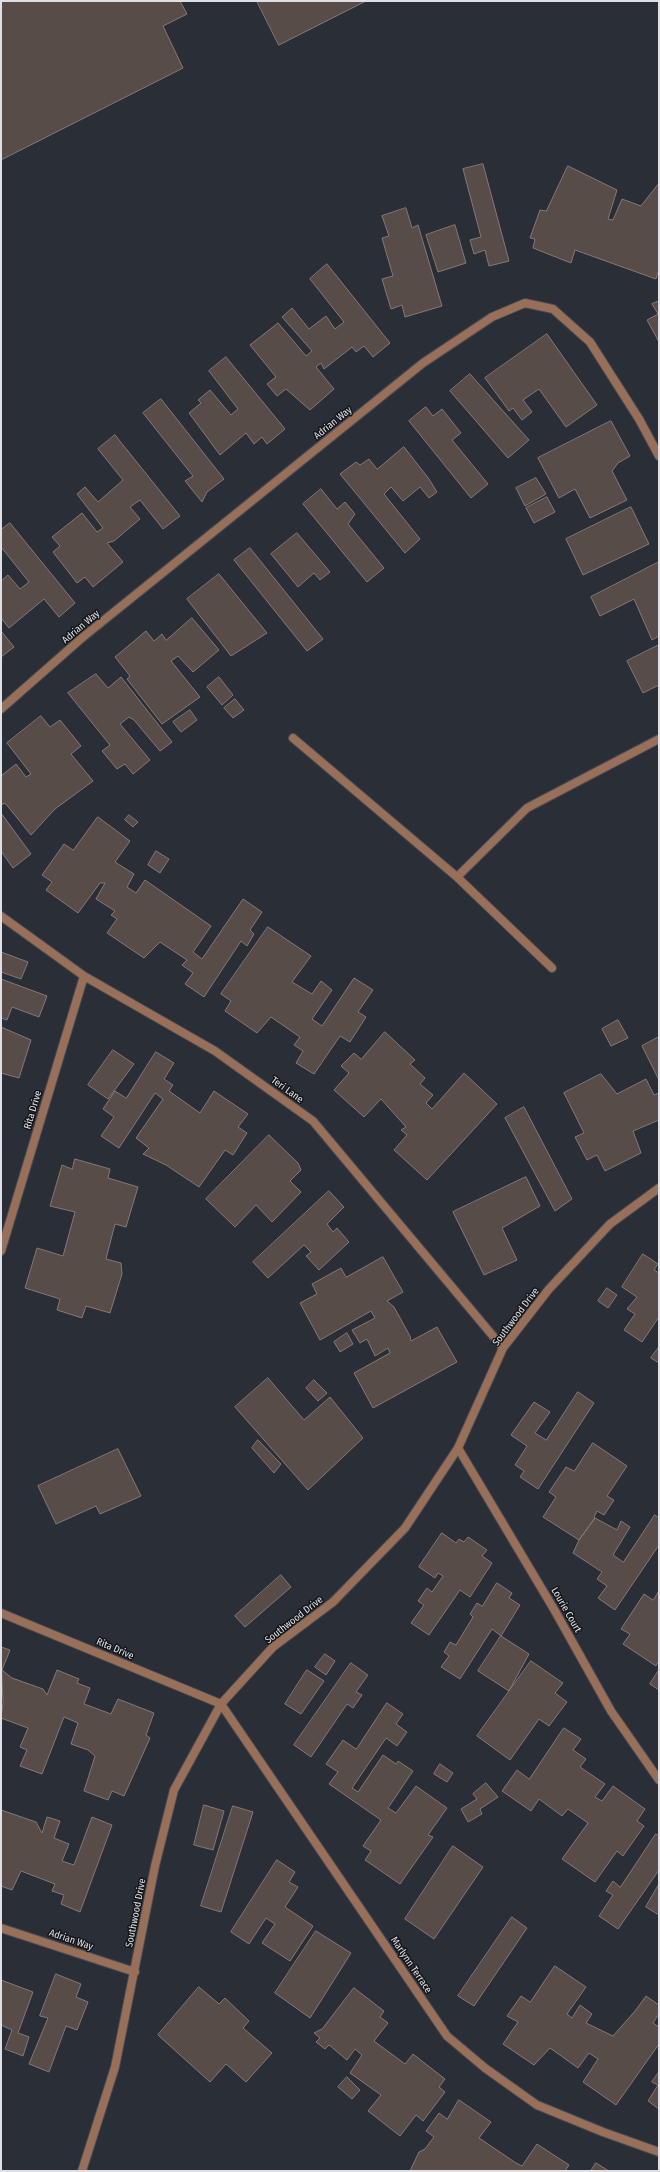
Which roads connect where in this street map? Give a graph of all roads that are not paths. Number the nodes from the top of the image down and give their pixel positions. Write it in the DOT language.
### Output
graph roads {
  1 [pos="659,456"];
  2 [pos="1,709"];
  3 [pos="294,738"];
  4 [pos="659,739"];
  5 [pos="457,877"];
  6 [pos="1,916"];
  7 [pos="552,968"];
  8 [pos="84,976"];
  9 [pos="659,1188"];
  10 [pos="1,1251"];
  11 [pos="503,1348"];
  12 [pos="458,1448"];
  13 [pos="1,1613"];
  14 [pos="221,1704"];
  15 [pos="659,1780"];
  16 [pos="1,1928"];
  17 [pos="135,1972"];
  18 [pos="659,2152"];
  19 [pos="82,2171"];
  1 -- 2 [label="street, Adrian Way"];
  3 -- 5 [label="street"];
  4 -- 5 [label="street"];
  5 -- 7 [label="street"];
  6 -- 8 [label="street, Teri Lane"];
  8 -- 10 [label="street, Rita Drive"];
  8 -- 11 [label="street, Teri Lane"];
  9 -- 11 [label="street, Southwood Drive"];
  11 -- 12 [label="street, Southwood Drive"];
  12 -- 14 [label="street, Southwood Drive"];
  12 -- 15 [label="street, Lourie Court"];
  13 -- 14 [label="street, Rita Drive"];
  14 -- 17 [label="street, Southwood Drive"];
  14 -- 18 [label="street, Marlynn Terrace"];
  16 -- 17 [label="street, Adrian Way"];
  17 -- 19 [label="street, Southwood Drive"];
}
